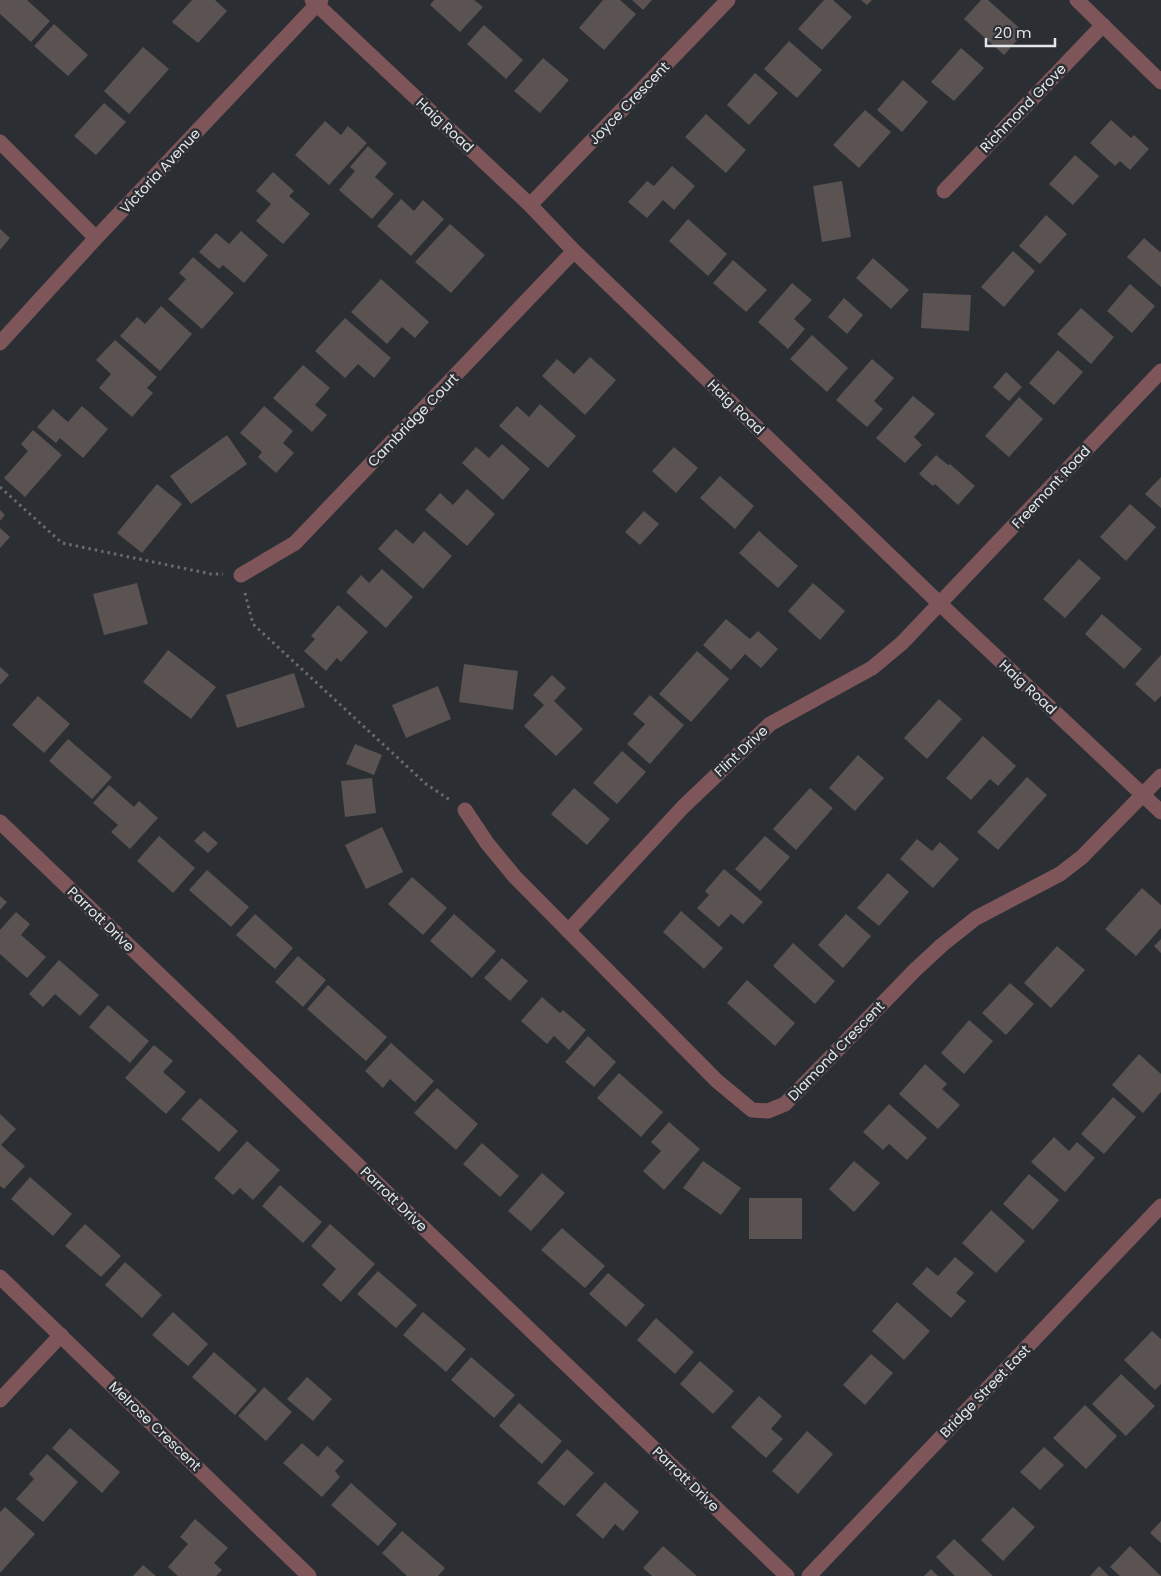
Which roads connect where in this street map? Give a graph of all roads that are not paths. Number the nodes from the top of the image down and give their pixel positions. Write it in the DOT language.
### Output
graph roads {
  1 [pos="728,0"];
  2 [pos="1077,0"];
  3 [pos="317,2"];
  4 [pos="1103,25"];
  5 [pos="1161,82"];
  6 [pos="0,142"];
  7 [pos="944,191"];
  8 [pos="530,205"];
  9 [pos="96,238"];
  10 [pos="574,251"];
  11 [pos="0,342"];
  12 [pos="1161,371"];
  13 [pos="241,575"];
  14 [pos="940,604"];
  15 [pos="1161,776"];
  16 [pos="1143,795"];
  17 [pos="465,810"];
  18 [pos="1161,812"];
  19 [pos="0,822"];
  20 [pos="568,931"];
  21 [pos="1161,1206"];
  22 [pos="0,1277"];
  23 [pos="61,1335"];
  24 [pos="0,1400"];
  25 [pos="302,1573"];
  26 [pos="787,1576"];
  27 [pos="809,1576"];
  1 -- 8 [label="street, Joyce Crescent"];
  2 -- 4 [label="street"];
  3 -- 8 [label="street, Haig Road"];
  3 -- 9 [label="street, Victoria Avenue"];
  4 -- 5 [label="street"];
  4 -- 7 [label="street, Richmond Grove"];
  6 -- 9 [label="street"];
  8 -- 10 [label="street, Haig Road"];
  9 -- 11 [label="street, Victoria Avenue"];
  10 -- 13 [label="street, Cambridge Court"];
  10 -- 14 [label="street, Haig Road"];
  12 -- 14 [label="street, Freemont Road"];
  14 -- 16 [label="street, Haig Road"];
  14 -- 20 [label="street, Flint Drive"];
  15 -- 16 [label="street"];
  16 -- 18 [label="street, Haig Road"];
  16 -- 20 [label="street, Diamond Crescent"];
  17 -- 20 [label="street, Diamond Crescent"];
  19 -- 26 [label="street, Parrott Drive"];
  21 -- 27 [label="street, Bridge Street East"];
  22 -- 23 [label="street, Melrose Crescent"];
  23 -- 24 [label="street"];
  23 -- 25 [label="street, Melrose Crescent"];
}
